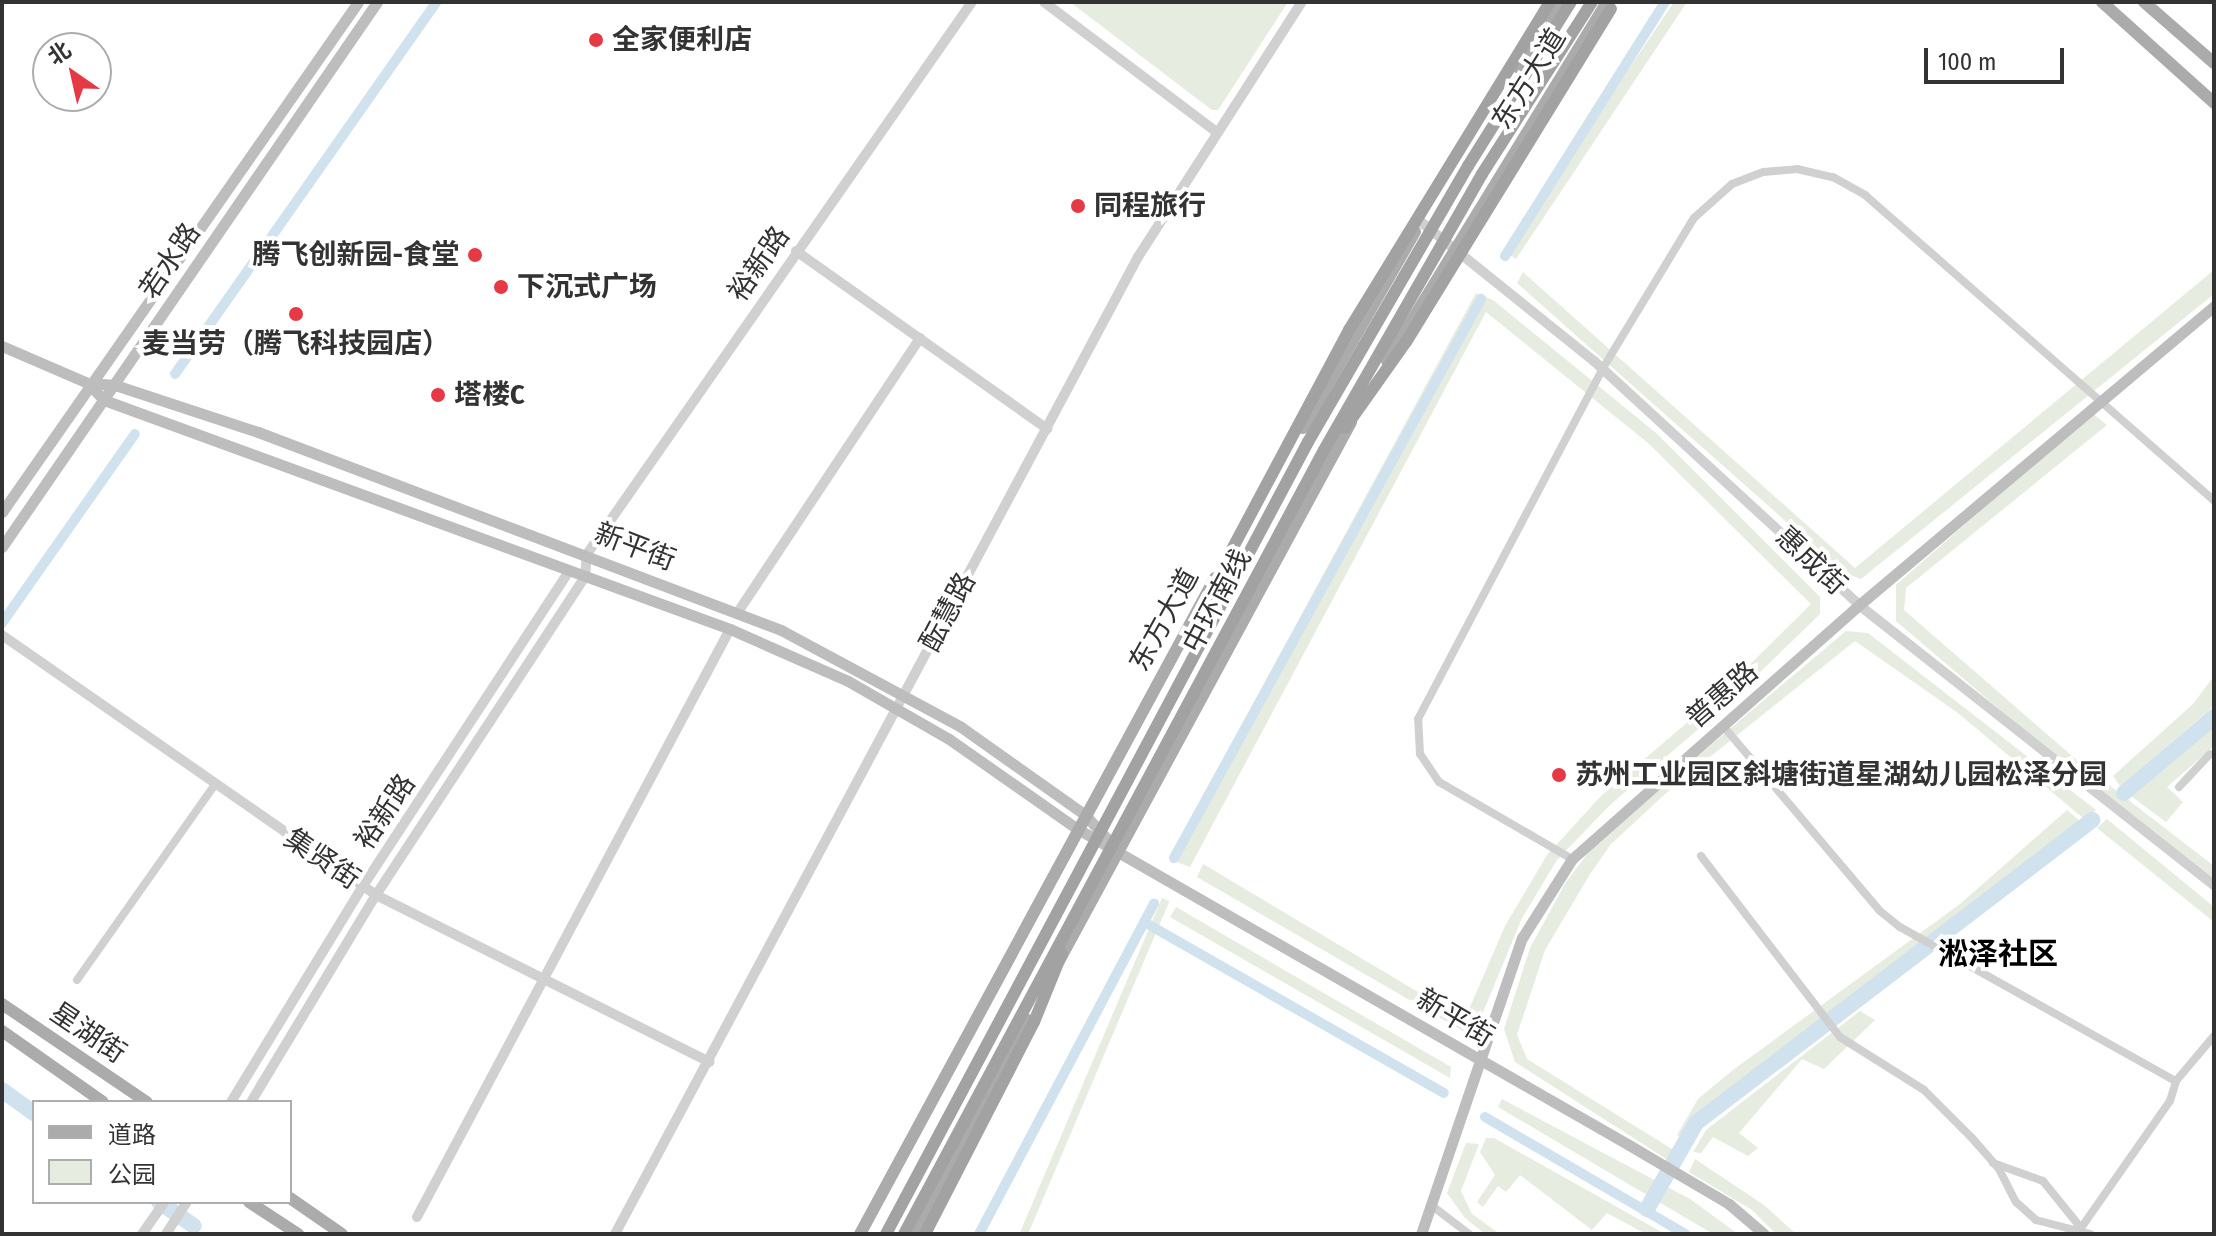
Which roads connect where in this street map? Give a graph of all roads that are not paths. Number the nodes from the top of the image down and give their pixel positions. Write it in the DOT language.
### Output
graph roads {
  1 [pos="358,2"];
  2 [pos="377,2"];
  3 [pos="972,2"];
  4 [pos="1044,2"];
  5 [pos="1302,2"];
  6 [pos="1550,2"];
  7 [pos="1559,2"];
  8 [pos="1571,2"];
  9 [pos="1592,2"];
  10 [pos="2102,2"];
  11 [pos="2144,2"];
  12 [pos="1609,5"];
  13 [pos="2214,63"];
  14 [pos="2214,103"];
  15 [pos="1215,131"];
  16 [pos="1421,222"];
  17 [pos="1453,246"];
  18 [pos="796,251"];
  19 [pos="2214,306"];
  20 [pos="920,338"];
  21 [pos="2,346"];
  22 [pos="1603,368"];
  23 [pos="88,383"];
  24 [pos="115,385"];
  25 [pos="104,400"];
  26 [pos="2096,402"];
  27 [pos="1047,429"];
  28 [pos="1305,485"];
  29 [pos="2214,501"];
  30 [pos="2,512"];
  31 [pos="2,547"];
  32 [pos="587,554"];
  33 [pos="569,571"];
  34 [pos="585,577"];
  35 [pos="1859,605"];
  36 [pos="738,612"];
  37 [pos="730,629"];
  38 [pos="2,635"];
  39 [pos="1178,678"];
  40 [pos="904,694"];
  41 [pos="895,708"];
  42 [pos="1724,727"];
  43 [pos="2210,754"];
  44 [pos="214,786"];
  45 [pos="2179,787"];
  46 [pos="1084,814"];
  47 [pos="1076,828"];
  48 [pos="1117,850"];
  49 [pos="1701,856"];
  50 [pos="1572,859"];
  51 [pos="2214,885"];
  52 [pos="363,886"];
  53 [pos="376,895"];
  54 [pos="1084,900"];
  55 [pos="542,978"];
  56 [pos="77,980"];
  57 [pos="2,1004"];
  58 [pos="2,1031"];
  59 [pos="2214,1036"];
  60 [pos="1482,1061"];
  61 [pos="710,1062"];
  62 [pos="2176,1081"];
  63 [pos="100,1100"];
  64 [pos="144,1100"];
  65 [pos="232,1100"];
  66 [pos="252,1100"];
  67 [pos="1993,1163"];
  68 [pos="292,1199"];
  69 [pos="163,1204"];
  70 [pos="186,1204"];
  71 [pos="252,1204"];
  72 [pos="1431,1205"];
  73 [pos="417,1217"];
  74 [pos="2081,1228"];
  75 [pos="142,1233"];
  76 [pos="166,1234"];
  77 [pos="298,1234"];
  78 [pos="342,1234"];
  79 [pos="615,1234"];
  80 [pos="860,1234"];
  81 [pos="886,1234"];
  82 [pos="904,1234"];
  83 [pos="917,1234"];
  84 [pos="925,1234"];
  85 [pos="1421,1234"];
  86 [pos="1469,1234"];
  87 [pos="1764,1234"];
  88 [pos="2090,1234"];
  1 -- 23 [label="main road, 若水路"];
  2 -- 24 [label="main road, 若水路"];
  3 -- 18 [label="street, 裕新路"];
  4 -- 15 [label="street"];
  5 -- 15 [label="street, 酝慧路"];
  6 -- 39 [label="highway, bridge"];
  7 -- 16 [label="main road, 东方大道"];
  8 -- 39 [label="highway, 中环南线, bridge"];
  9 -- 28 [label="highway, 中环南线, bridge"];
  10 -- 14 [label="main road"];
  11 -- 13 [label="main road"];
  12 -- 17 [label="main road, 东方大道"];
  12 -- 28 [label="highway, bridge"];
  15 -- 27 [label="street, 酝慧路"];
  16 -- 17 [label="street, 惠成街"];
  16 -- 46 [label="main road, 东方大道"];
  17 -- 22 [label="street, 惠成街"];
  17 -- 48 [label="main road, 东方大道"];
  18 -- 20 [label="street"];
  18 -- 32 [label="street, 裕新路"];
  19 -- 26 [label="main road, 普惠路"];
  20 -- 27 [label="street"];
  20 -- 36 [label="street"];
  21 -- 23 [label="main road, 新平街"];
  22 -- 26 [label="street"];
  22 -- 35 [label="street, 惠成街"];
  22 -- 50 [label="street"];
  23 -- 24 [label="main road, 新平街"];
  23 -- 25 [label="main road, 新平街"];
  23 -- 30 [label="main road, 若水路"];
  24 -- 25 [label="main road, 若水路"];
  24 -- 32 [label="main road, 新平街"];
  25 -- 31 [label="main road, 若水路"];
  25 -- 33 [label="main road, 新平街"];
  26 -- 29 [label="street"];
  26 -- 35 [label="main road, 普惠路"];
  27 -- 40 [label="street, 酝慧路"];
  28 -- 54 [label="highway, 中环南线, bridge"];
  32 -- 33 [label="main road, 裕新路"];
  32 -- 34 [label="street, 裕新路"];
  32 -- 36 [label="main road, 新平街"];
  33 -- 34 [label="main road, 新平街"];
  33 -- 52 [label="street, 裕新路"];
  34 -- 37 [label="main road, 新平街"];
  34 -- 53 [label="street, 裕新路"];
  35 -- 42 [label="main road, 普惠路"];
  35 -- 51 [label="street, 惠成街"];
  36 -- 40 [label="main road, 新平街"];
  37 -- 41 [label="main road, 新平街"];
  37 -- 55 [label="street"];
  38 -- 44 [label="street, 集贤街"];
  39 -- 81 [label="highway, 中环南线, bridge"];
  40 -- 41 [label="street, 酝慧路"];
  40 -- 46 [label="main road, 新平街"];
  41 -- 47 [label="main road, 新平街"];
  41 -- 61 [label="street, 酝慧路"];
  42 -- 50 [label="main road, 普惠路"];
  42 -- 62 [label="street"];
  43 -- 45 [label="street"];
  44 -- 52 [label="street, 集贤街"];
  44 -- 56 [label="street"];
  46 -- 47 [label="main road, 东方大道"];
  46 -- 48 [label="main road, 新平街"];
  47 -- 48 [label="main road, 新平街"];
  47 -- 80 [label="main road, 东方大道"];
  48 -- 60 [label="main road, 新平街"];
  48 -- 83 [label="main road, 东方大道"];
  49 -- 67 [label="street"];
  50 -- 60 [label="main road, 普惠路"];
  52 -- 53 [label="street, 集贤街"];
  52 -- 65 [label="street, 裕新路"];
  53 -- 55 [label="street, 集贤街"];
  53 -- 66 [label="street, 裕新路"];
  54 -- 82 [label="highway, 中环南线, bridge"];
  54 -- 84 [label="highway, bridge"];
  55 -- 61 [label="street, 集贤街"];
  55 -- 73 [label="street"];
  57 -- 64 [label="main road, 星湖街"];
  58 -- 63 [label="main road, 星湖街"];
  59 -- 62 [label="street"];
  60 -- 72 [label="main road, 普惠路"];
  60 -- 87 [label="main road, 新平街"];
  61 -- 79 [label="street, 酝慧路"];
  62 -- 74 [label="street"];
  67 -- 74 [label="street"];
  67 -- 74 [label="street"];
  68 -- 78 [label="main road"];
  69 -- 75 [label="street"];
  70 -- 76 [label="street"];
  71 -- 77 [label="main road"];
  72 -- 85 [label="main road, 普惠路"];
  72 -- 86 [label="street"];
  74 -- 88 [label="street"];
}
